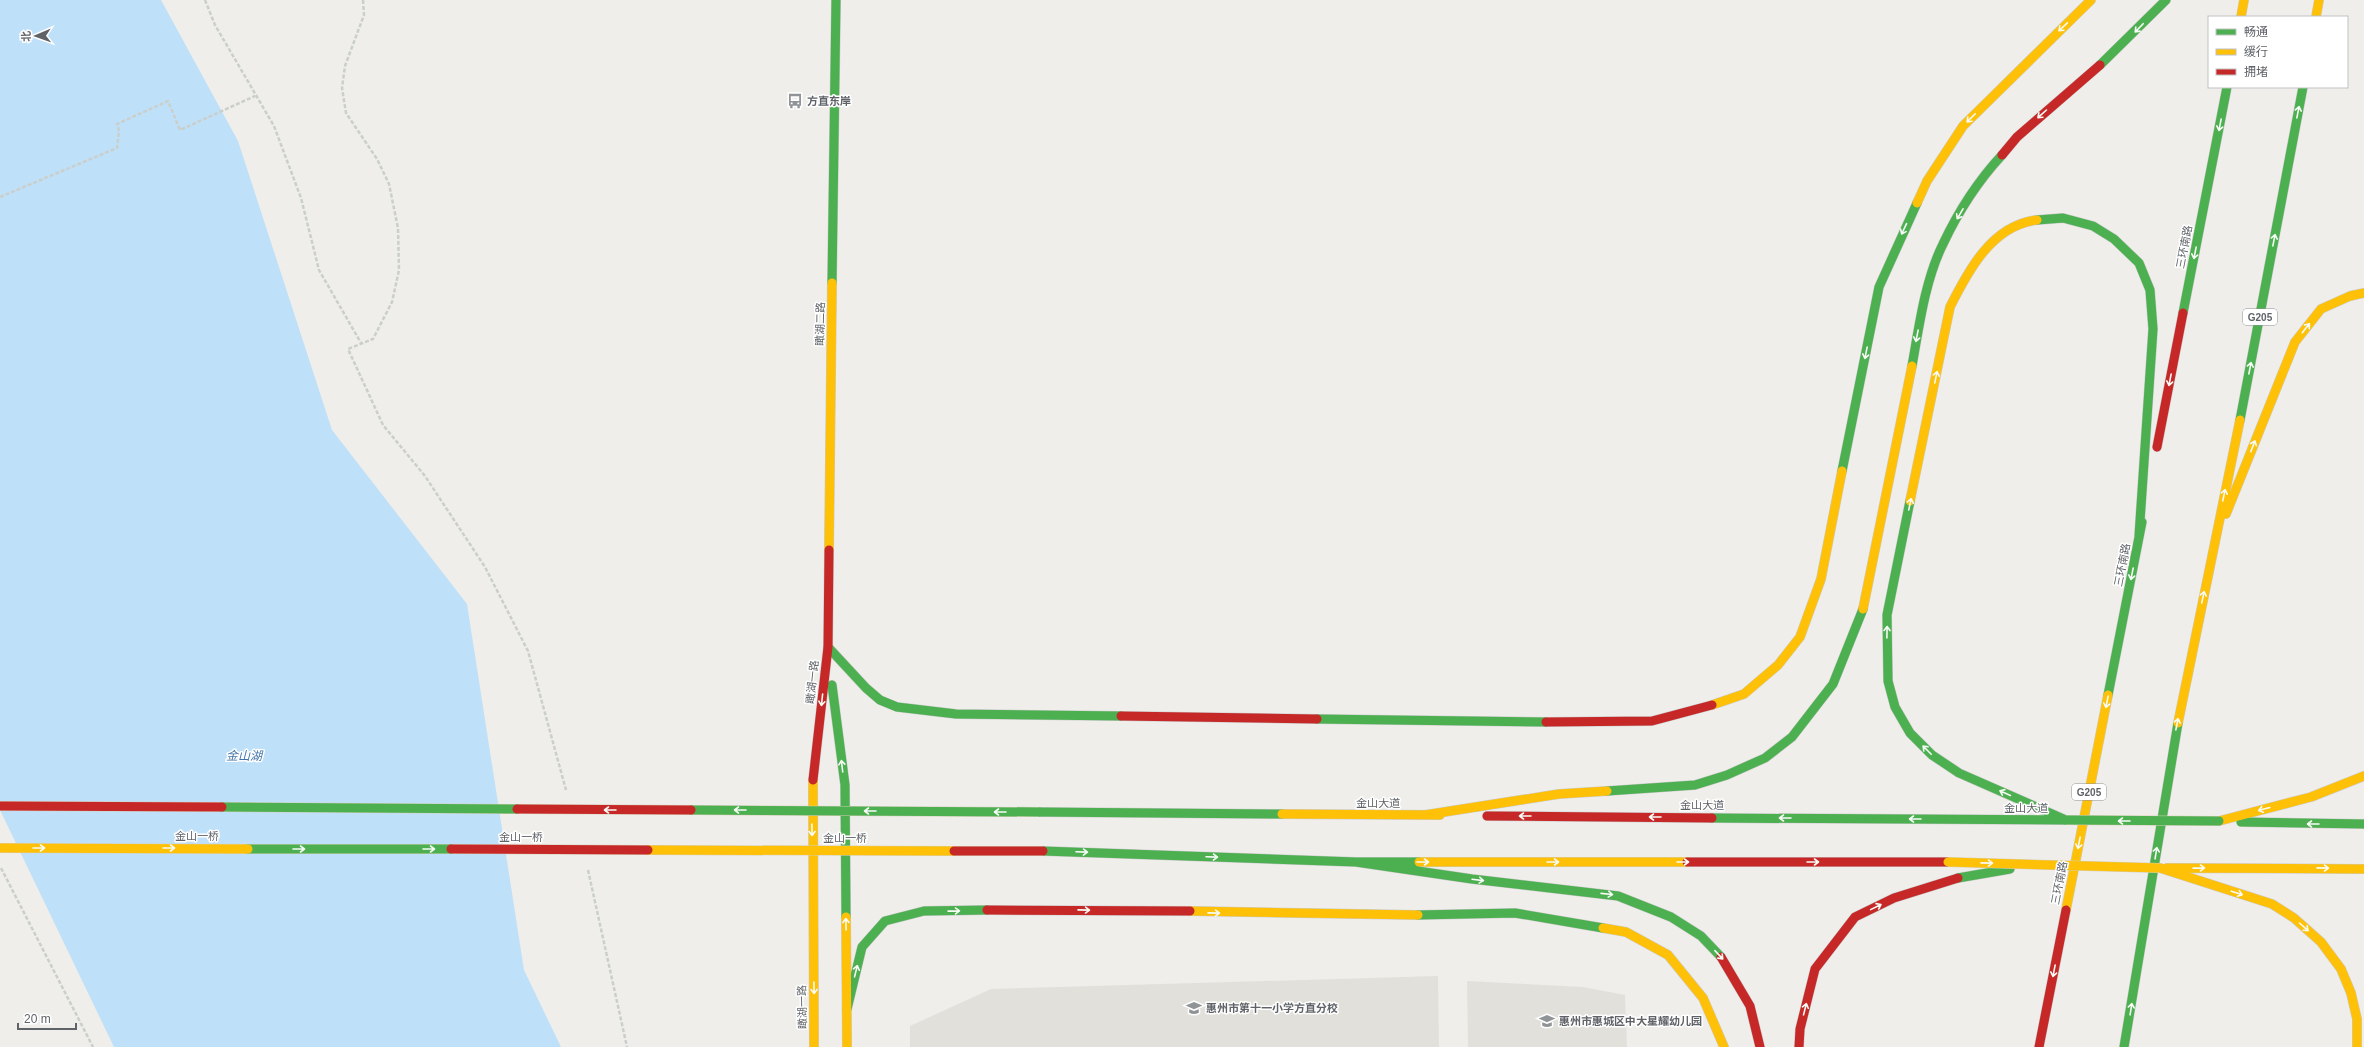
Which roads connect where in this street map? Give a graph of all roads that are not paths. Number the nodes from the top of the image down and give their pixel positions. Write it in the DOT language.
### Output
graph roads {
  1 [pos="836,0"];
  2 [pos="2091,0"];
  3 [pos="2166,0"];
  4 [pos="2244,0"];
  5 [pos="2319,0"];
  6 [pos="2241,16"];
  7 [pos="2316,16"];
  8 [pos="2227,88"];
  9 [pos="2303,88"];
  10 [pos="2364,293"];
  11 [pos="2139,536"];
  12 [pos="2214,547"];
  13 [pos="828,647"];
  14 [pos="2364,776"];
  15 [pos="0,806"];
  16 [pos="1425,815"];
  17 [pos="2066,820"];
  18 [pos="2219,821"];
  19 [pos="2364,824"];
  20 [pos="0,848"];
  21 [pos="1356,862"];
  22 [pos="2036,864"];
  23 [pos="2160,868"];
  24 [pos="2364,869"];
  25 [pos="847,1009"];
  26 [pos="814,1047"];
  27 [pos="847,1047"];
  28 [pos="1724,1047"];
  29 [pos="1760,1047"];
  30 [pos="1799,1047"];
  31 [pos="2039,1047"];
  32 [pos="2124,1047"];
  33 [pos="2357,1047"];
  1 -- 13 [label="main road, 瞰湖二路"];
  2 -- 13 [label="main road, one-way"];
  3 -- 16 [label="main road, one-way"];
  4 -- 6 [label="main road"];
  5 -- 7 [label="main road"];
  8 -- 11 [label="main road, 三环南路 / G205, one-way"];
  12 -- 9 [label="main road, G205, one-way"];
  12 -- 10 [label="main road, one-way"];
  17 -- 11 [label="main road, one-way"];
  11 -- 31 [label="main road, 三环南路 / G205, one-way"];
  32 -- 12 [label="main road, G205, one-way"];
  25 -- 13 [label="main road, 瞰湖一路, one-way"];
  13 -- 26 [label="main road, 瞰湖一路, one-way"];
  14 -- 18 [label="main road, one-way"];
  16 -- 15 [label="main road, 金山大道, one-way, bridge"];
  17 -- 16 [label="main road, 金山大道, one-way"];
  18 -- 17 [label="main road, 金山大道, one-way, bridge"];
  19 -- 18 [label="main road, 金山大道, one-way"];
  20 -- 21 [label="main road, 金山一桥, one-way, bridge"];
  21 -- 22 [label="main road, one-way, bridge"];
  21 -- 29 [label="main road, one-way"];
  22 -- 23 [label="main road, bridge"];
  30 -- 22 [label="main road, one-way, bridge"];
  23 -- 24 [label="main road, one-way"];
  23 -- 33 [label="main road, one-way"];
  25 -- 27 [label="main road, 瞰湖一路"];
  25 -- 28 [label="main road, one-way"];
}
